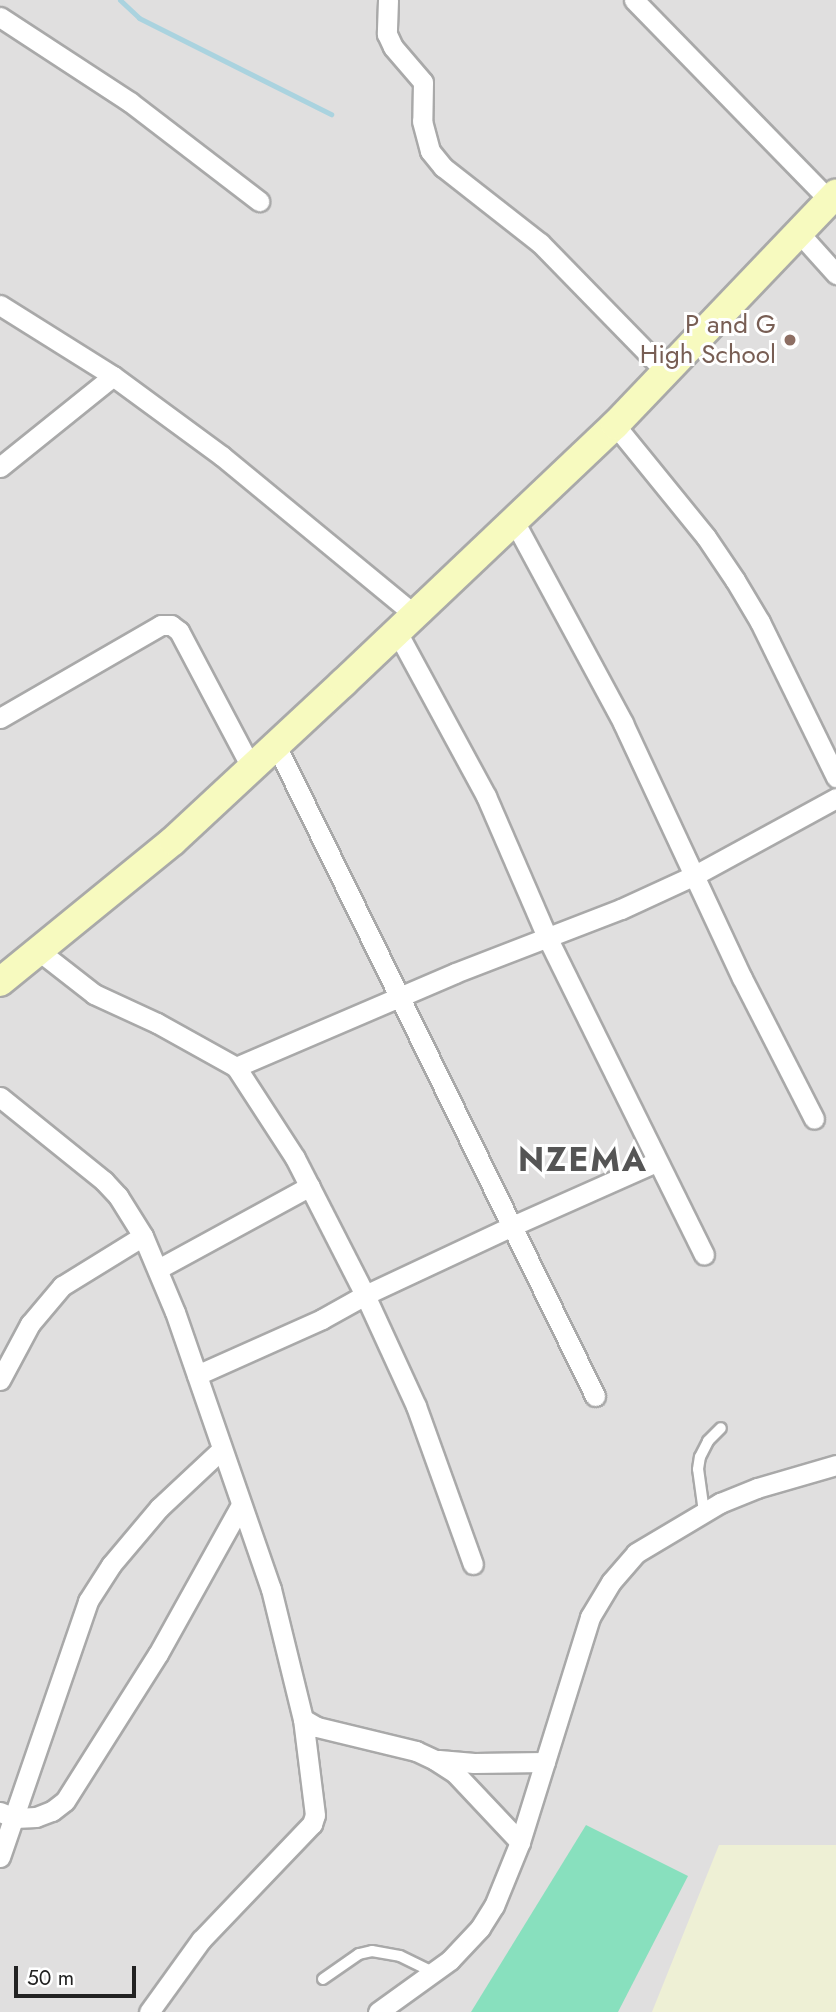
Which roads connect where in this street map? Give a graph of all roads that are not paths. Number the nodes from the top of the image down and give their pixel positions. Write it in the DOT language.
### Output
graph roads {
  1 [pos="388,0"];
  2 [pos="634,0"];
  3 [pos="0,18"];
  4 [pos="833,198"];
  5 [pos="259,201"];
  6 [pos="800,234"];
  7 [pos="836,274"];
  8 [pos="0,305"];
  9 [pos="664,370"];
  10 [pos="113,376"];
  11 [pos="615,425"];
  12 [pos="0,467"];
  13 [pos="514,521"];
  14 [pos="406,623"];
  15 [pos="0,718"];
  16 [pos="276,745"];
  17 [pos="251,767"];
  18 [pos="836,777"];
  19 [pos="836,798"];
  20 [pos="695,875"];
  21 [pos="548,939"];
  22 [pos="39,951"];
  23 [pos="0,982"];
  24 [pos="398,998"];
  25 [pos="236,1068"];
  26 [pos="0,1097"];
  27 [pos="814,1119"];
  28 [pos="656,1162"];
  29 [pos="310,1186"];
  30 [pos="510,1227"];
  31 [pos="143,1236"];
  32 [pos="704,1254"];
  33 [pos="158,1269"];
  34 [pos="365,1294"];
  35 [pos="197,1375"];
  36 [pos="0,1380"];
  37 [pos="595,1396"];
  38 [pos="721,1428"];
  39 [pos="221,1450"];
  40 [pos="836,1465"];
  41 [pos="241,1506"];
  42 [pos="704,1512"];
  43 [pos="473,1564"];
  44 [pos="303,1719"];
  45 [pos="435,1759"];
  46 [pos="545,1762"];
  47 [pos="7,1815"];
  48 [pos="520,1842"];
  49 [pos="0,1857"];
  50 [pos="433,1972"];
  51 [pos="323,1979"];
  52 [pos="149,2012"];
  53 [pos="379,2012"];
  1 -- 9 [label="street"];
  2 -- 4 [label="street"];
  3 -- 5 [label="street"];
  4 -- 6 [label="street"];
  6 -- 7 [label="street"];
  6 -- 9 [label="street"];
  8 -- 10 [label="street"];
  9 -- 11 [label="street"];
  10 -- 12 [label="street"];
  10 -- 14 [label="street"];
  11 -- 13 [label="street"];
  11 -- 18 [label="street"];
  13 -- 14 [label="street"];
  13 -- 20 [label="street"];
  14 -- 16 [label="street"];
  14 -- 21 [label="street"];
  15 -- 17 [label="street"];
  16 -- 17 [label="street"];
  16 -- 24 [label="street"];
  17 -- 22 [label="street"];
  19 -- 20 [label="street"];
  20 -- 21 [label="street"];
  20 -- 27 [label="street"];
  21 -- 24 [label="street"];
  21 -- 28 [label="street"];
  22 -- 23 [label="street"];
  22 -- 25 [label="street"];
  24 -- 25 [label="street"];
  24 -- 30 [label="street"];
  25 -- 29 [label="street"];
  26 -- 31 [label="street"];
  28 -- 30 [label="street"];
  28 -- 32 [label="street"];
  29 -- 33 [label="street"];
  29 -- 34 [label="street"];
  30 -- 34 [label="street"];
  30 -- 37 [label="street"];
  31 -- 33 [label="street"];
  31 -- 36 [label="street"];
  33 -- 35 [label="street"];
  34 -- 35 [label="street"];
  34 -- 43 [label="street"];
  35 -- 39 [label="street"];
  38 -- 42 [label="lane"];
  39 -- 41 [label="street"];
  39 -- 47 [label="street"];
  40 -- 42 [label="street"];
  41 -- 44 [label="street"];
  41 -- 47 [label="street"];
  42 -- 46 [label="street"];
  44 -- 45 [label="street"];
  44 -- 52 [label="street"];
  45 -- 46 [label="street"];
  45 -- 48 [label="street"];
  46 -- 48 [label="street"];
  47 -- 49 [label="street"];
  48 -- 50 [label="street"];
  50 -- 51 [label="lane"];
  50 -- 53 [label="street"];
}
